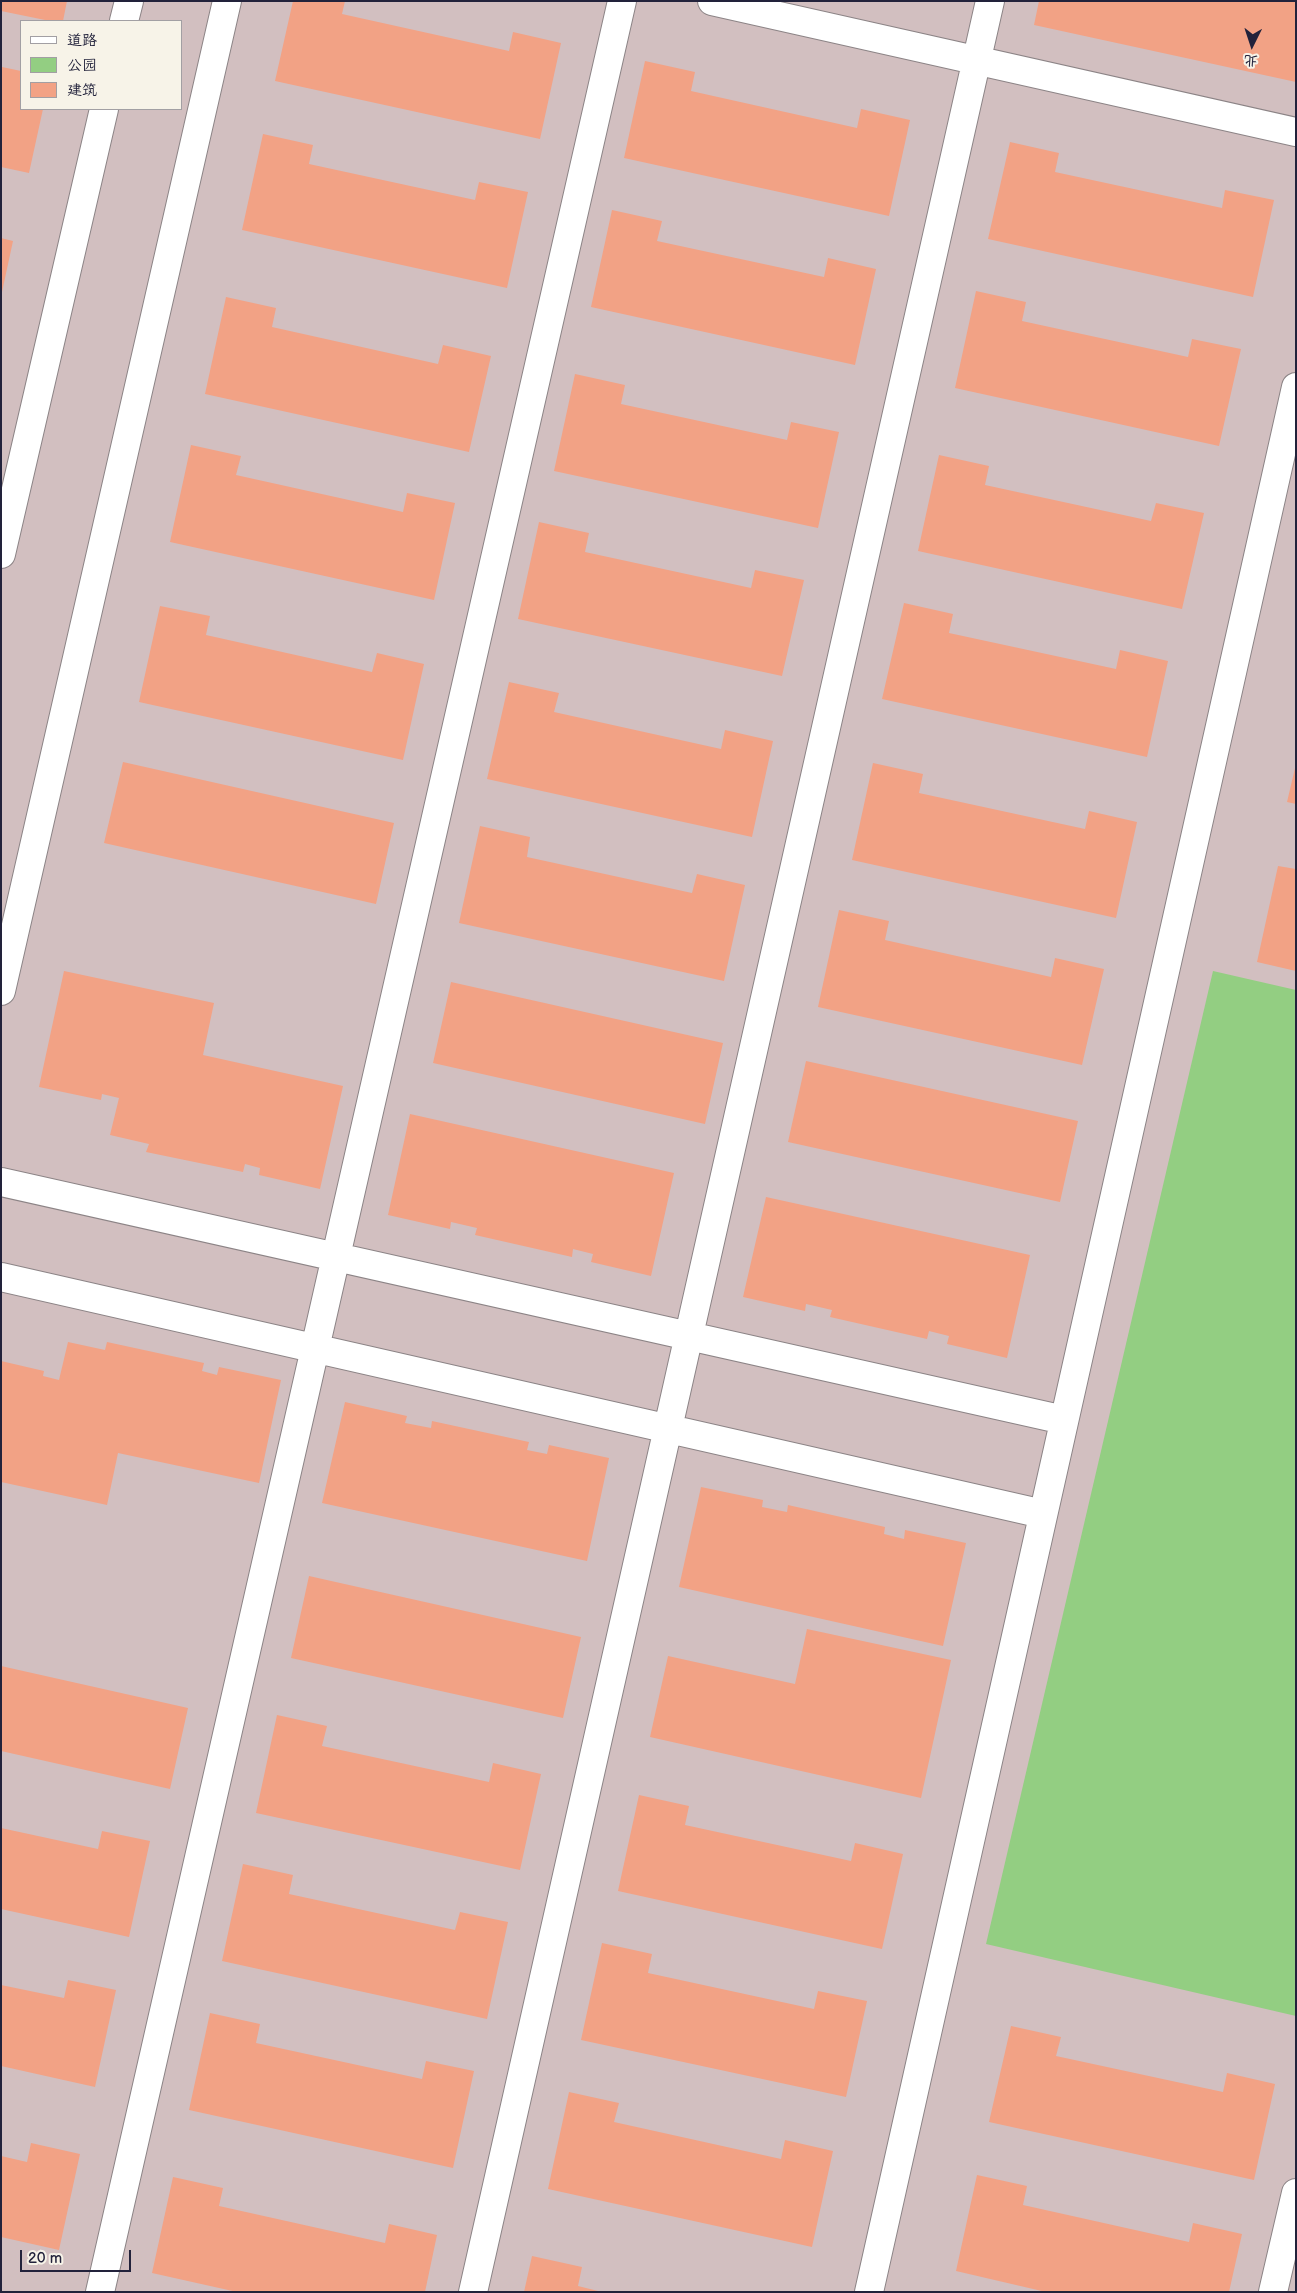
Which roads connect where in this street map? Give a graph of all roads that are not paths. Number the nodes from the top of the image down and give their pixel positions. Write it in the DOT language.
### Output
graph roads {
  1 [pos="128,1"];
  2 [pos="227,1"];
  3 [pos="622,1"];
  4 [pos="712,1"];
  5 [pos="990,1"];
  6 [pos="124,20"];
  7 [pos="977,60"];
  8 [pos="104,110"];
  9 [pos="1296,132"];
  10 [pos="1296,386"];
  11 [pos="1,554"];
  12 [pos="1,992"];
  13 [pos="1,1182"];
  14 [pos="336,1257"];
  15 [pos="1,1277"];
  16 [pos="688,1336"];
  17 [pos="314,1349"];
  18 [pos="1064,1420"];
  19 [pos="667,1429"];
  20 [pos="1043,1514"];
  21 [pos="1296,2193"];
  22 [pos="100,2292"];
  23 [pos="472,2292"];
  24 [pos="869,2292"];
  25 [pos="1273,2292"];
  1 -- 6 [label="lane"];
  2 -- 12 [label="lane"];
  3 -- 14 [label="lane"];
  4 -- 7 [label="lane"];
  5 -- 7 [label="lane"];
  7 -- 9 [label="lane"];
  7 -- 16 [label="lane"];
  8 -- 11 [label="lane"];
  10 -- 18 [label="lane"];
  13 -- 14 [label="lane"];
  14 -- 16 [label="lane"];
  14 -- 17 [label="lane"];
  15 -- 17 [label="lane"];
  16 -- 18 [label="lane"];
  16 -- 19 [label="lane"];
  17 -- 19 [label="lane"];
  17 -- 22 [label="lane"];
  18 -- 20 [label="lane"];
  19 -- 20 [label="lane"];
  19 -- 23 [label="lane"];
  20 -- 24 [label="lane"];
  21 -- 25 [label="lane"];
}
